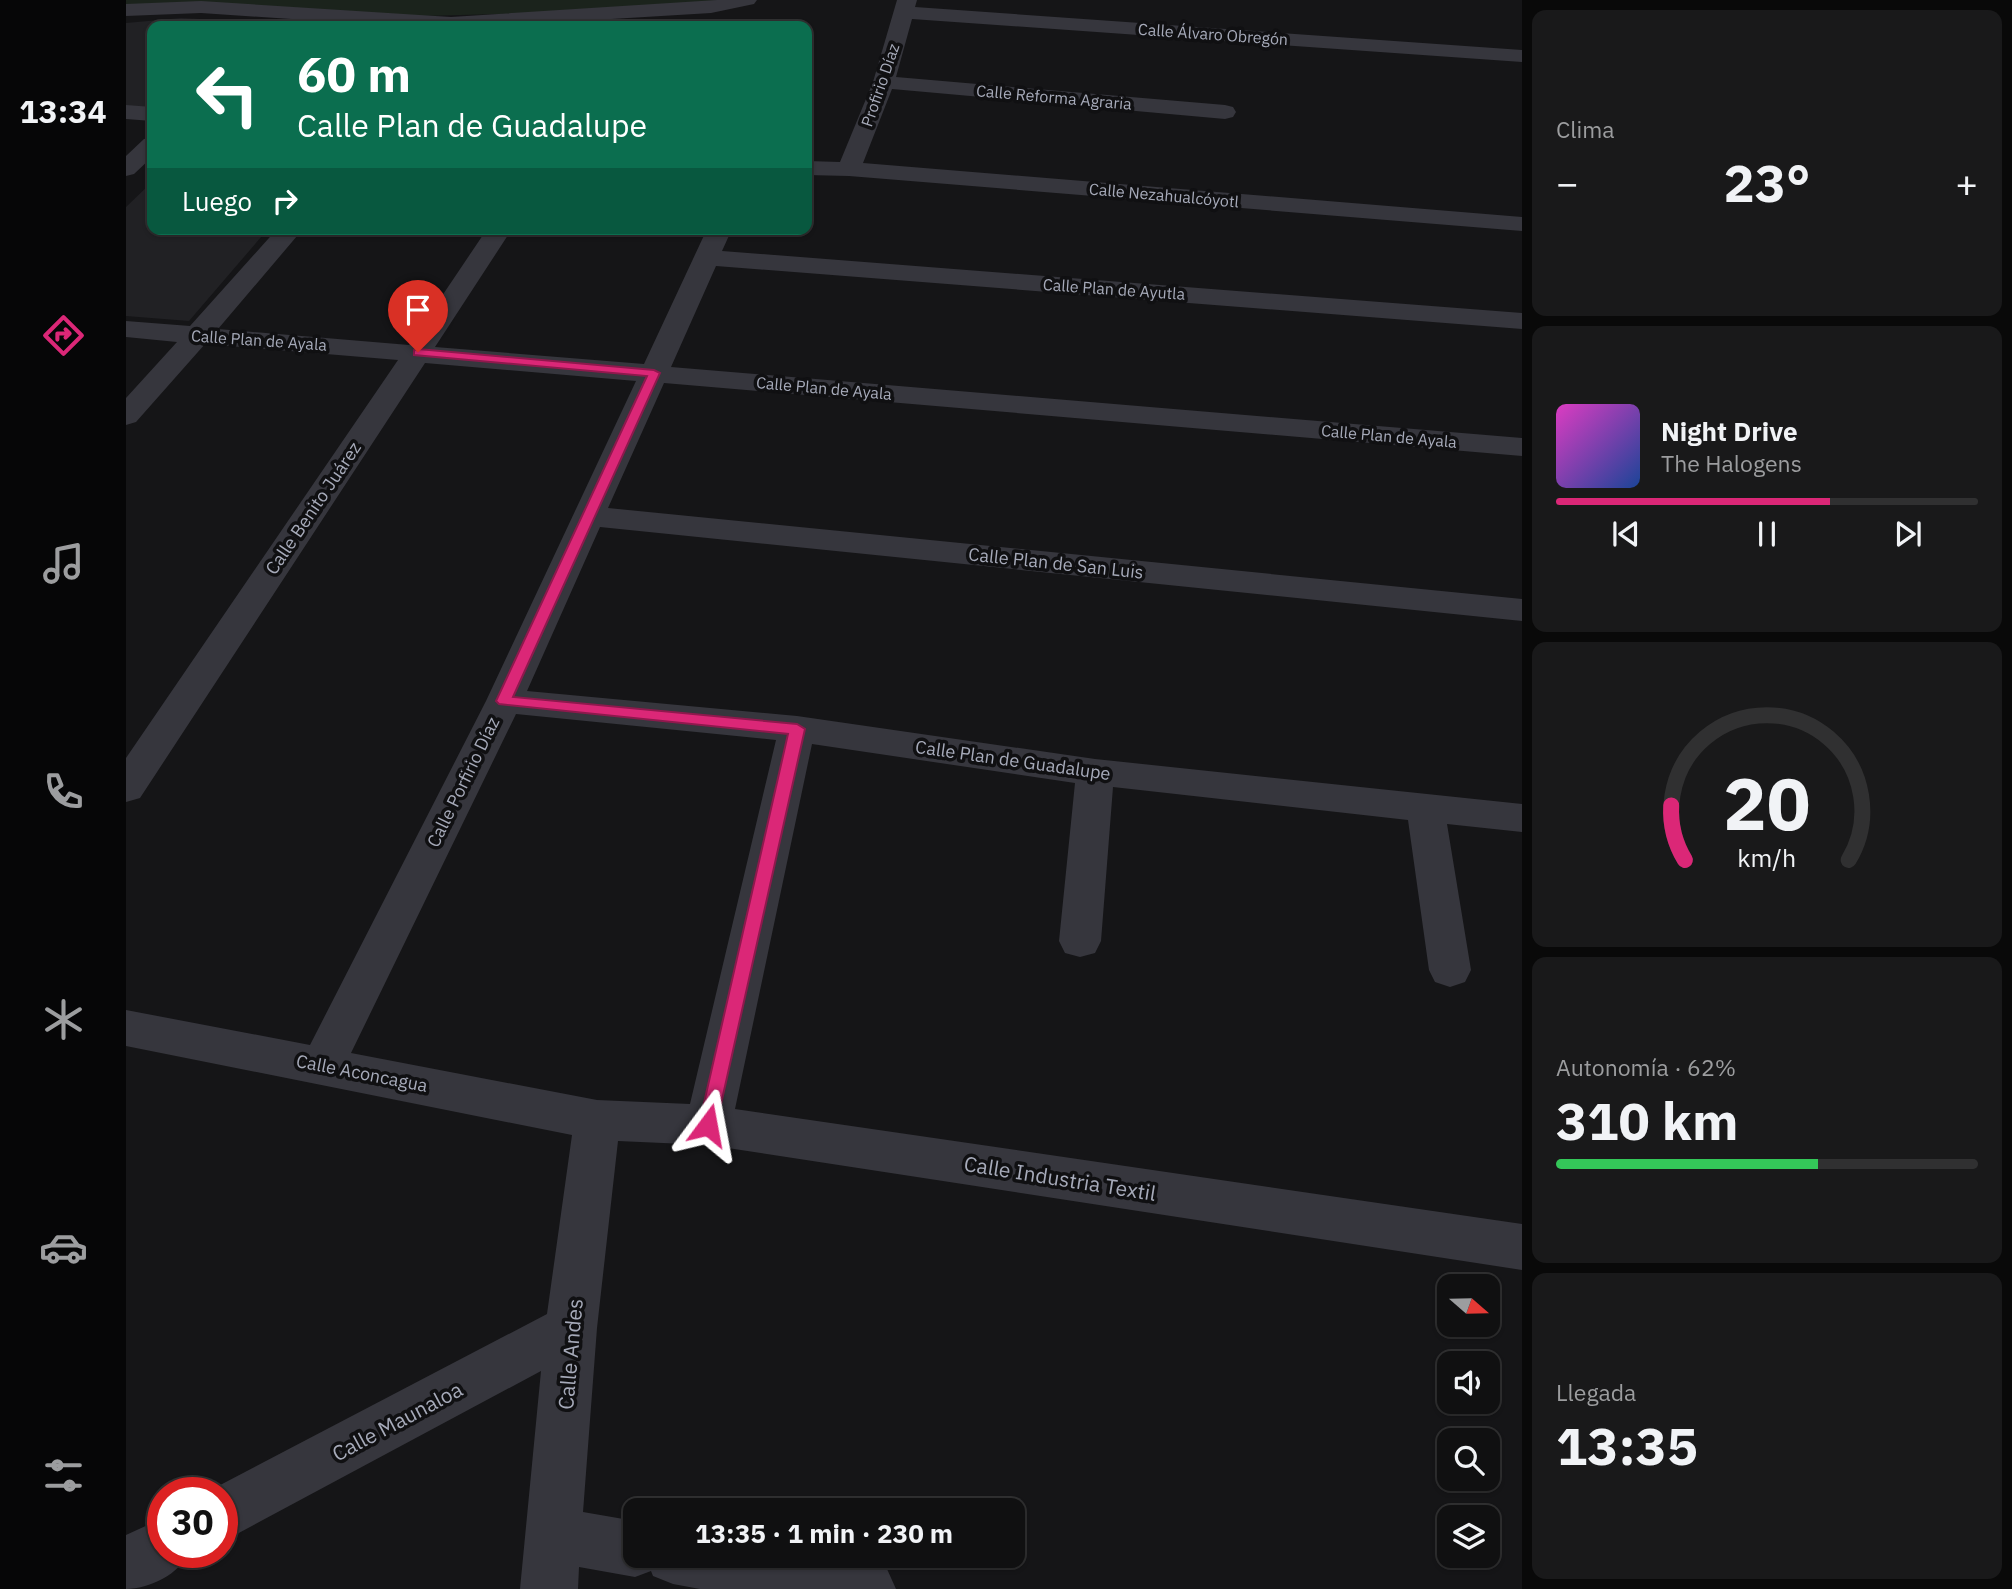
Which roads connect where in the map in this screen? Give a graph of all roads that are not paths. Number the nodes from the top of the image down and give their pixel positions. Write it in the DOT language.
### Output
graph roads {
  1 [pos="742,1"];
  2 [pos="905,6"];
  3 [pos="126,10"];
  4 [pos="557,20"];
  5 [pos="355,21"];
  6 [pos="522,21"];
  7 [pos="728,21"];
  8 [pos="1522,56"];
  9 [pos="884,82"];
  10 [pos="126,112"];
  11 [pos="1224,113"];
  12 [pos="147,114"];
  13 [pos="147,150"];
  14 [pos="812,168"];
  15 [pos="126,169"];
  16 [pos="849,169"];
  17 [pos="1522,224"];
  18 [pos="285,235"];
  19 [pos="496,235"];
  20 [pos="713,244"];
  21 [pos="1522,321"];
  22 [pos="126,329"];
  23 [pos="197,336"];
  24 [pos="418,352"];
  25 [pos="654,373"];
  26 [pos="126,416"];
  27 [pos="1522,447"];
  28 [pos="590,516"];
  29 [pos="1522,610"];
  30 [pos="504,701"];
  31 [pos="797,729"];
  32 [pos="1096,772"];
  33 [pos="126,788"];
  34 [pos="1424,806"];
  35 [pos="1522,818"];
  36 [pos="1080,941"];
  37 [pos="1450,970"];
  38 [pos="146,1031"];
  39 [pos="126,1056"];
  40 [pos="323,1065"];
  41 [pos="597,1120"];
  42 [pos="708,1125"];
  43 [pos="1522,1247"];
  44 [pos="571,1328"];
  45 [pos="238,1505"];
  46 [pos="555,1535"];
  47 [pos="623,1547"];
  48 [pos="147,1555"];
  49 [pos="126,1566"];
  50 [pos="744,1568"];
  51 [pos="549,1589"];
  52 [pos="867,1589"];
  1 -- 4 [label="street"];
  1 -- 7 [label="street"];
  2 -- 8 [label="street, Calle Álvaro Obregón"];
  2 -- 9 [label="street, Profirio Díaz"];
  3 -- 5 [label="street"];
  4 -- 6 [label="street"];
  9 -- 11 [label="street, Calle Reforma Agraria"];
  9 -- 16 [label="street, Profirio Díaz"];
  10 -- 12 [label="street"];
  13 -- 15 [label="street"];
  14 -- 16 [label="street, Calle Nezahualcóyotl"];
  16 -- 17 [label="street, Calle Nezahualcóyotl"];
  18 -- 23 [label="street"];
  19 -- 24 [label="street, Calle Benito Juárez"];
  20 -- 21 [label="street, Calle Plan de Ayutla"];
  20 -- 25 [label="street, Calle Porfirio Díaz"];
  22 -- 23 [label="street, Calle Plan de Ayala"];
  23 -- 24 [label="street, Calle Plan de Ayala"];
  23 -- 26 [label="street"];
  24 -- 25 [label="street, Calle Plan de Ayala"];
  24 -- 33 [label="street, Calle Benito Juárez"];
  25 -- 27 [label="street, Calle Plan de Ayala"];
  25 -- 28 [label="street, Calle Porfirio Díaz"];
  28 -- 29 [label="street, Calle Plan de San Luis"];
  28 -- 30 [label="street, Calle Porfirio Díaz"];
  30 -- 31 [label="street, Calle Plan de Guadalupe"];
  30 -- 40 [label="street, Calle Porfirio Díaz"];
  31 -- 32 [label="street, Calle Plan de Guadalupe"];
  31 -- 42 [label="street"];
  32 -- 34 [label="street, Calle Plan de Guadalupe"];
  32 -- 36 [label="street"];
  34 -- 35 [label="street, Calle Plan de Guadalupe"];
  34 -- 37 [label="street"];
  38 -- 39 [label="street"];
  38 -- 40 [label="street, Calle Aconcagua"];
  40 -- 41 [label="street, Calle Aconcagua"];
  41 -- 42 [label="street, Calle Industria Textil"];
  41 -- 44 [label="street, Calle Andes"];
  42 -- 43 [label="street, Calle Industria Textil"];
  44 -- 45 [label="street, Calle Maunaloa"];
  44 -- 46 [label="street, Calle Andes"];
  46 -- 47 [label="street"];
  46 -- 51 [label="street, Calle Andes"];
  48 -- 49 [label="street"];
  50 -- 52 [label="street"];
}
